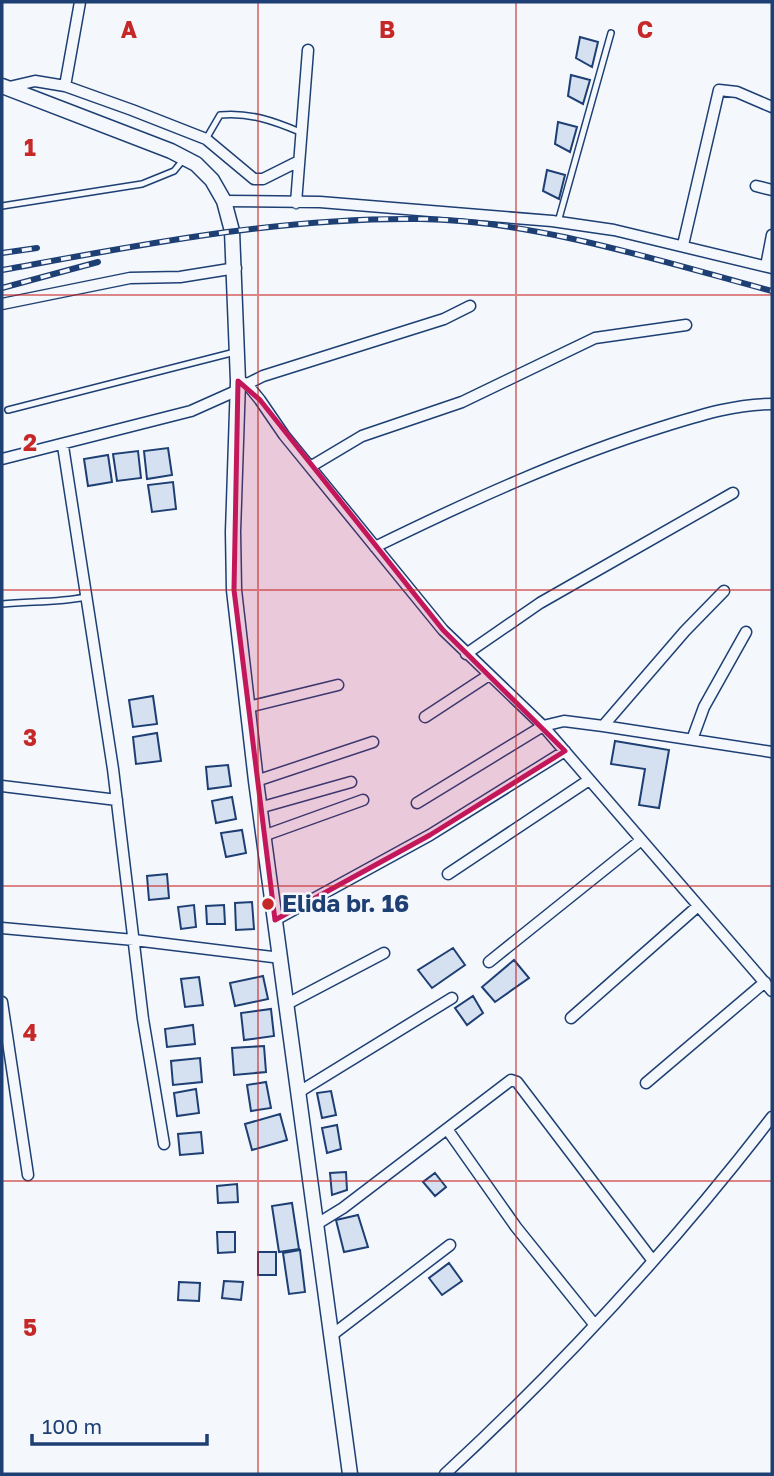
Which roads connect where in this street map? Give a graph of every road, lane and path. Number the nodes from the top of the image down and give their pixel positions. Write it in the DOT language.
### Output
graph roads {
  1 [pos="80,2"];
  2 [pos="611,33"];
  3 [pos="308,50"];
  4 [pos="65,86"];
  5 [pos="3,87"];
  6 [pos="772,107"];
  7 [pos="300,132"];
  8 [pos="206,139"];
  9 [pos="184,157"];
  10 [pos="299,161"];
  11 [pos="756,186"];
  12 [pos="772,190"];
  13 [pos="224,201"];
  14 [pos="296,203"];
  15 [pos="2,206"];
  16 [pos="558,222"];
  17 [pos="772,235"];
  18 [pos="683,246"];
  19 [pos="769,267"];
  20 [pos="236,268"];
  21 [pos="2,304"];
  22 [pos="470,306"];
  23 [pos="686,325"];
  24 [pos="238,351"];
  25 [pos="241,385"];
  26 [pos="772,404"];
  27 [pos="8,410"];
  28 [pos="63,446"];
  29 [pos="2,459"];
  30 [pos="310,467"];
  31 [pos="733,493"];
  32 [pos="375,547"];
  33 [pos="724,591"];
  34 [pos="87,596"];
  35 [pos="2,604"];
  36 [pos="746,632"];
  37 [pos="466,654"];
  38 [pos="489,675"];
  39 [pos="338,685"];
  40 [pos="248,707"];
  41 [pos="425,717"];
  42 [pos="543,726"];
  43 [pos="603,726"];
  44 [pos="693,737"];
  45 [pos="373,742"];
  46 [pos="565,751"];
  47 [pos="772,751"];
  48 [pos="589,780"];
  49 [pos="256,781"];
  50 [pos="351,782"];
  51 [pos="2,786"];
  52 [pos="117,800"];
  53 [pos="363,800"];
  54 [pos="417,803"];
  55 [pos="259,808"];
  56 [pos="264,836"];
  57 [pos="640,841"];
  58 [pos="448,874"];
  59 [pos="698,905"];
  60 [pos="275,920"];
  61 [pos="2,928"];
  62 [pos="134,940"];
  63 [pos="384,953"];
  64 [pos="281,958"];
  65 [pos="489,962"];
  66 [pos="769,987"];
  67 [pos="452,998"];
  68 [pos="2,1002"];
  69 [pos="287,1004"];
  70 [pos="571,1018"];
  71 [pos="646,1083"];
  72 [pos="299,1092"];
  73 [pos="772,1117"];
  74 [pos="447,1129"];
  75 [pos="164,1144"];
  76 [pos="28,1175"];
  77 [pos="317,1224"];
  78 [pos="450,1245"];
  79 [pos="653,1261"];
  80 [pos="594,1324"];
  81 [pos="332,1335"];
  82 [pos="350,1474"];
  83 [pos="446,1474"];
  1 -- 4 [label="street"];
  2 -- 16 [label="lane"];
  3 -- 7 [label="street"];
  4 -- 5 [label="street"];
  4 -- 8 [label="street"];
  5 -- 9 [label="main road"];
  6 -- 18 [label="street"];
  7 -- 8 [label="lane"];
  7 -- 10 [label="street"];
  8 -- 10 [label="street"];
  9 -- 13 [label="main road"];
  9 -- 15 [label="lane"];
  10 -- 14 [label="street"];
  11 -- 12 [label="street"];
  13 -- 14 [label="street"];
  13 -- 20 [label="main road"];
  14 -- 16 [label="street"];
  16 -- 18 [label="street"];
  17 -- 19 [label="street"];
  18 -- 19 [label="street"];
  20 -- 21 [label="street"];
  20 -- 24 [label="main road"];
  22 -- 25 [label="street"];
  23 -- 30 [label="street"];
  24 -- 25 [label="main road"];
  24 -- 27 [label="lane"];
  25 -- 28 [label="street"];
  25 -- 30 [label="street"];
  25 -- 40 [label="main road"];
  26 -- 32 [label="street"];
  28 -- 29 [label="street"];
  28 -- 34 [label="street"];
  30 -- 32 [label="street"];
  31 -- 37 [label="street"];
  32 -- 37 [label="street"];
  33 -- 43 [label="street"];
  34 -- 35 [label="lane"];
  34 -- 52 [label="street"];
  36 -- 44 [label="street"];
  37 -- 38 [label="street"];
  38 -- 41 [label="street"];
  38 -- 42 [label="street"];
  39 -- 40 [label="street"];
  40 -- 49 [label="main road"];
  42 -- 43 [label="street"];
  42 -- 46 [label="street"];
  42 -- 54 [label="street"];
  43 -- 44 [label="street"];
  44 -- 47 [label="street"];
  45 -- 49 [label="street"];
  46 -- 48 [label="street"];
  46 -- 60 [label="street"];
  48 -- 57 [label="street"];
  48 -- 58 [label="street"];
  49 -- 55 [label="main road"];
  50 -- 55 [label="street"];
  51 -- 52 [label="street"];
  52 -- 62 [label="street"];
  53 -- 56 [label="street"];
  55 -- 56 [label="main road"];
  56 -- 60 [label="main road"];
  57 -- 59 [label="street"];
  57 -- 65 [label="street"];
  59 -- 66 [label="street"];
  59 -- 70 [label="street"];
  60 -- 64 [label="main road"];
  61 -- 62 [label="street"];
  62 -- 64 [label="street"];
  62 -- 75 [label="street"];
  63 -- 69 [label="street"];
  64 -- 69 [label="main road"];
  66 -- 71 [label="street"];
  67 -- 72 [label="street"];
  68 -- 76 [label="street"];
  69 -- 72 [label="main road"];
  72 -- 77 [label="main road"];
  73 -- 79 [label="street"];
  74 -- 77 [label="street"];
  74 -- 79 [label="street"];
  74 -- 80 [label="street"];
  77 -- 81 [label="main road"];
  78 -- 81 [label="street"];
  79 -- 80 [label="street"];
  80 -- 83 [label="street"];
  81 -- 82 [label="main road"];
}
